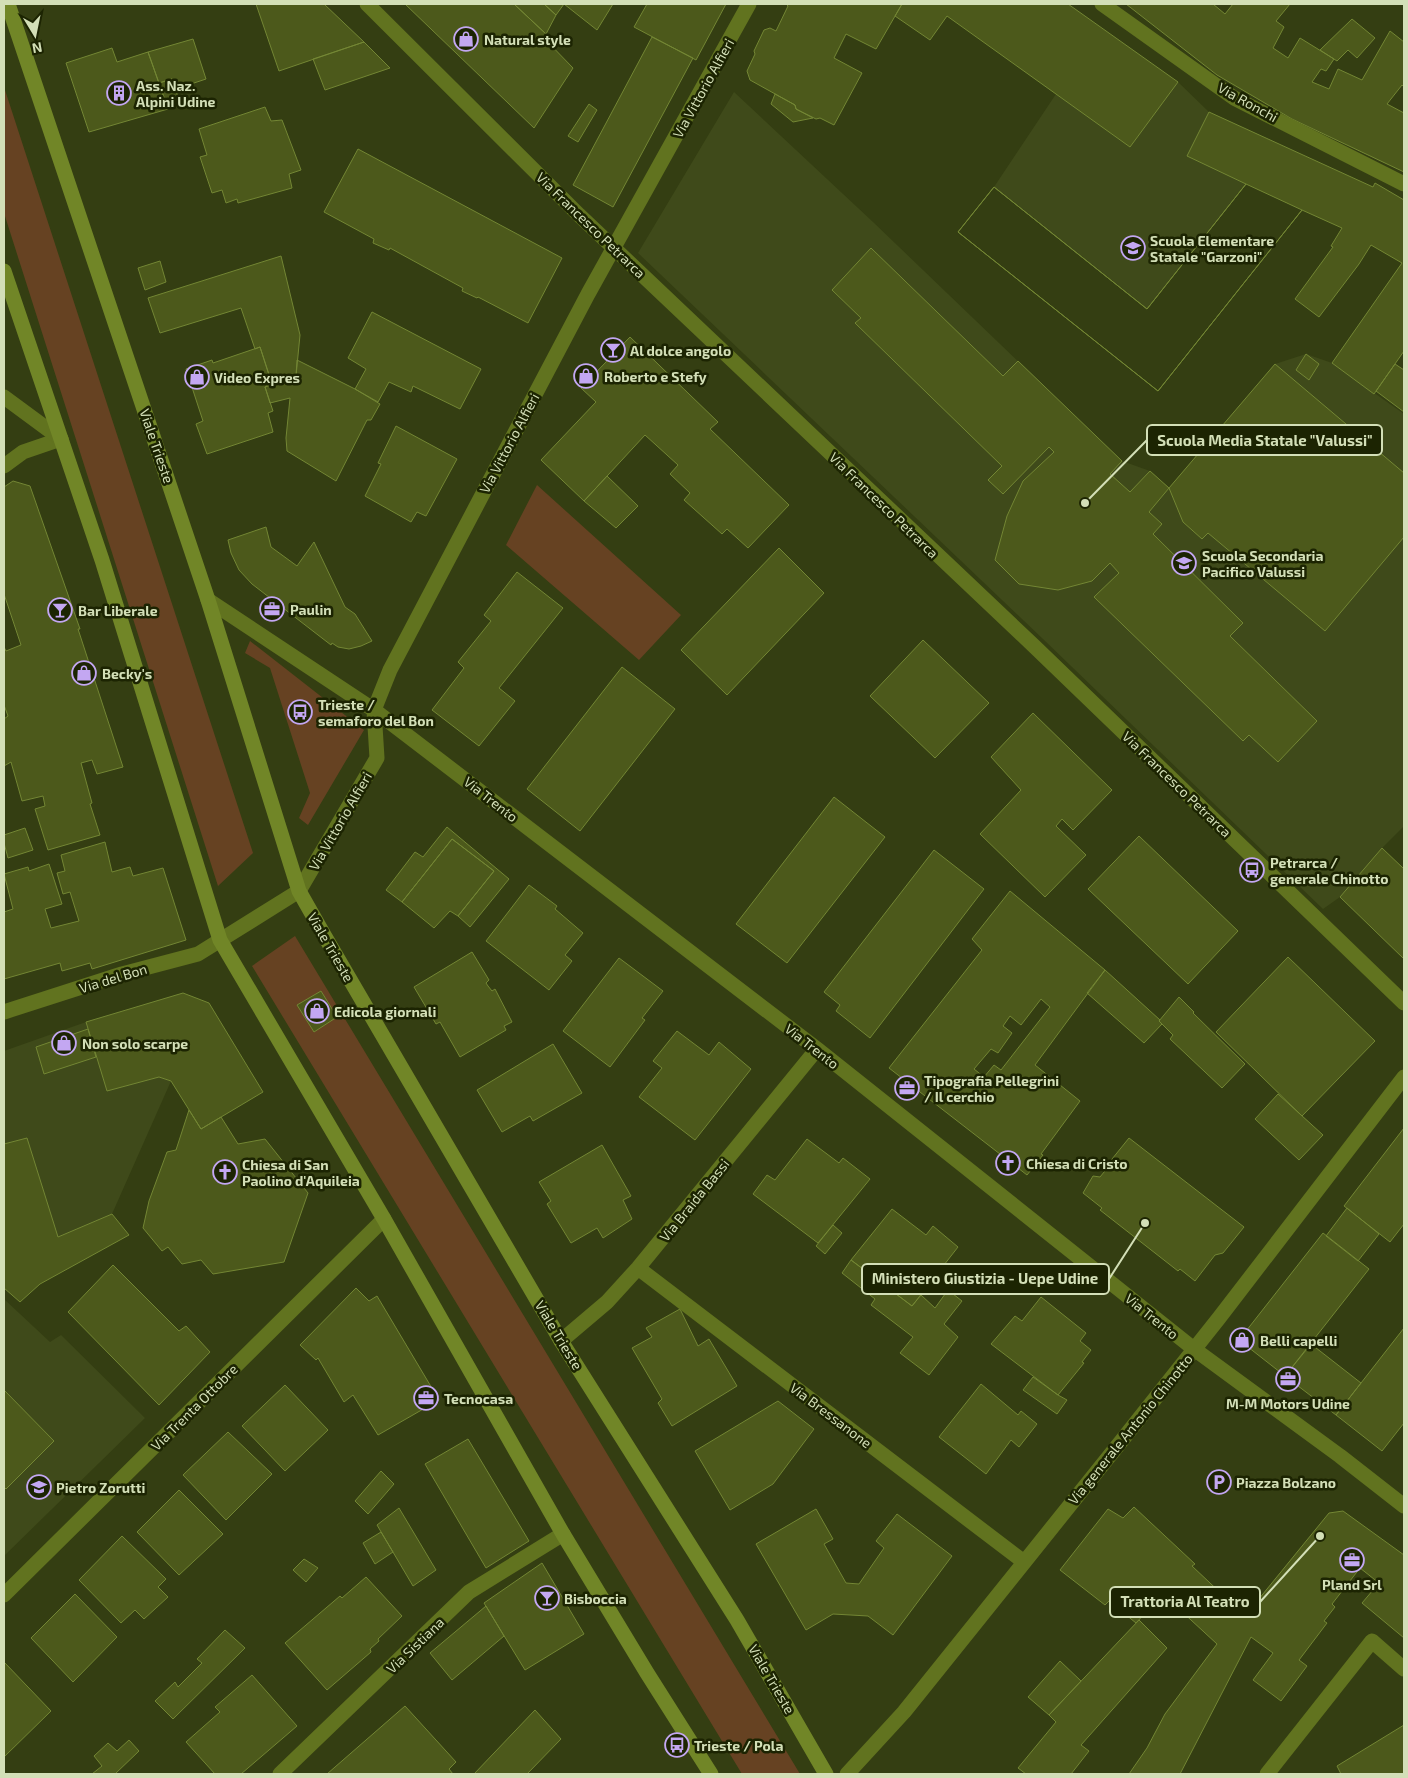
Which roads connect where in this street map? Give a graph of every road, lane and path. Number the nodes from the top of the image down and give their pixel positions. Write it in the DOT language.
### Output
graph roads {
  1 [pos="8,4"];
  2 [pos="367,4"];
  3 [pos="749,4"];
  4 [pos="1102,4"];
  5 [pos="1404,184"];
  6 [pos="614,248"];
  7 [pos="4,271"];
  8 [pos="4,397"];
  9 [pos="61,439"];
  10 [pos="4,466"];
  11 [pos="208,600"];
  12 [pos="374,710"];
  13 [pos="299,890"];
  14 [pos="220,940"];
  15 [pos="1404,1003"];
  16 [pos="4,1012"];
  17 [pos="817,1049"];
  18 [pos="1404,1077"];
  19 [pos="384,1219"];
  20 [pos="638,1268"];
  21 [pos="562,1341"];
  22 [pos="1194,1349"];
  23 [pos="1404,1506"];
  24 [pos="563,1534"];
  25 [pos="1024,1562"];
  26 [pos="4,1595"];
  27 [pos="1404,1669"];
  28 [pos="280,1774"];
  29 [pos="711,1774"];
  30 [pos="826,1774"];
  31 [pos="847,1774"];
  32 [pos="1267,1774"];
  1 -- 11 [label="main road, Viale Trieste"];
  2 -- 6 [label="street, Via Francesco Petrarca"];
  3 -- 6 [label="street, Via Vittorio Alfieri"];
  4 -- 5 [label="street, Via Ronchi"];
  6 -- 12 [label="street, Via Vittorio Alfieri"];
  6 -- 15 [label="street, Via Francesco Petrarca"];
  7 -- 9 [label="main road"];
  8 -- 9 [label="street"];
  9 -- 10 [label="street"];
  9 -- 14 [label="main road"];
  11 -- 12 [label="street, Via Trento"];
  11 -- 13 [label="main road, Viale Trieste"];
  12 -- 13 [label="street, Via Vittorio Alfieri"];
  12 -- 17 [label="street, Via Trento"];
  13 -- 14 [label="street"];
  13 -- 21 [label="main road, Viale Trieste"];
  14 -- 16 [label="street, Via del Bon"];
  14 -- 19 [label="main road"];
  17 -- 20 [label="street, Via Braida Bassi"];
  17 -- 22 [label="street, Via Trento"];
  18 -- 22 [label="street, Via generale Antonio Chinotto"];
  19 -- 24 [label="main road"];
  19 -- 26 [label="street, Via Trenta Ottobre"];
  20 -- 21 [label="street, Via Braida Bassi"];
  20 -- 25 [label="street, Via Bressanone"];
  21 -- 30 [label="main road, Viale Trieste"];
  22 -- 23 [label="street, Via Trento"];
  22 -- 25 [label="street, Via generale Antonio Chinotto"];
  24 -- 28 [label="street, Via Sistiana"];
  24 -- 29 [label="main road"];
  25 -- 31 [label="street, Via generale Antonio Chinotto"];
  27 -- 32 [label="street"];
}
